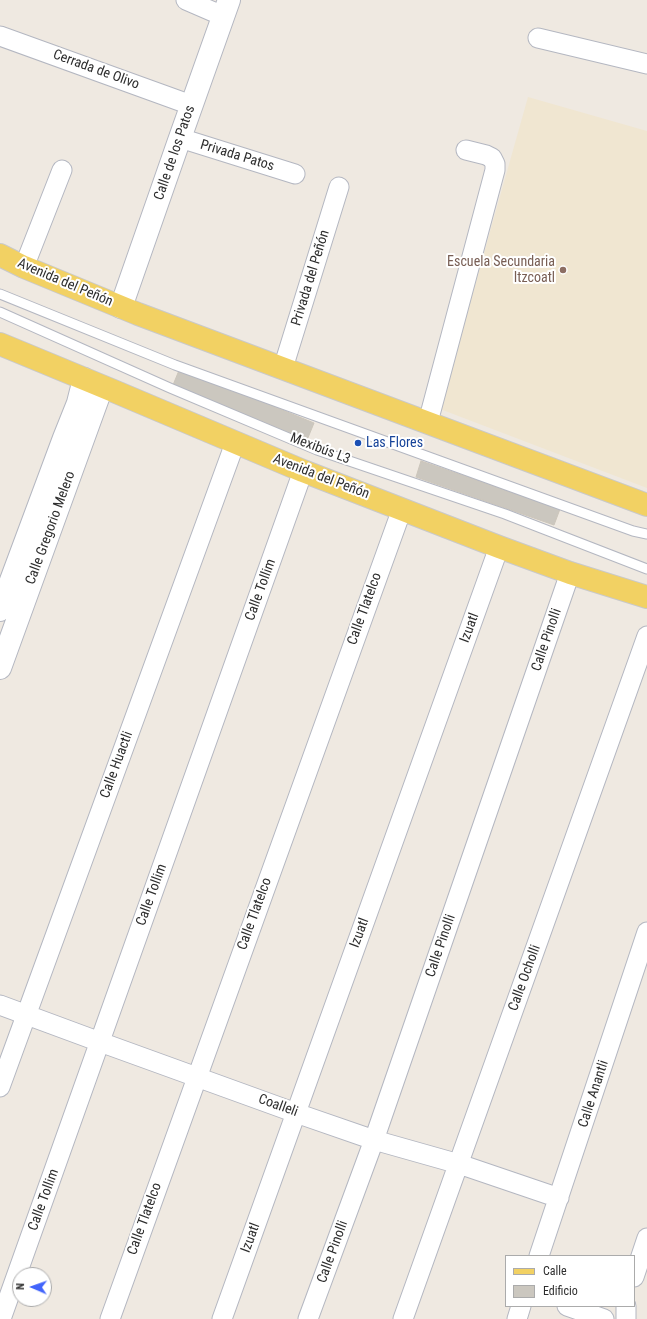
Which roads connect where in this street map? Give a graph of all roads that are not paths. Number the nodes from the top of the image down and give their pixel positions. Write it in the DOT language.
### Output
graph roads {
  1 [pos="186,0"];
  2 [pos="226,8"];
  3 [pos="0,36"];
  4 [pos="538,38"];
  5 [pos="647,64"];
  6 [pos="191,105"];
  7 [pos="180,138"];
  8 [pos="466,150"];
  9 [pos="62,170"];
  10 [pos="295,174"];
  11 [pos="339,187"];
  12 [pos="0,255"];
  13 [pos="24,267"];
  14 [pos="0,294"];
  15 [pos="121,307"];
  16 [pos="0,312"];
  17 [pos="0,344"];
  18 [pos="283,368"];
  19 [pos="93,383"];
  20 [pos="428,422"];
  21 [pos="235,443"];
  22 [pos="303,471"];
  23 [pos="647,505"];
  24 [pos="402,509"];
  25 [pos="647,534"];
  26 [pos="499,547"];
  27 [pos="647,569"];
  28 [pos="570,572"];
  29 [pos="647,597"];
  30 [pos="0,610"];
  31 [pos="647,636"];
  32 [pos="0,668"];
  33 [pos="647,932"];
  34 [pos="0,1005"];
  35 [pos="26,1014"];
  36 [pos="100,1042"];
  37 [pos="196,1077"];
  38 [pos="0,1087"];
  39 [pos="296,1113"];
  40 [pos="374,1140"];
  41 [pos="459,1164"];
  42 [pos="559,1198"];
  43 [pos="647,1238"];
  44 [pos="539,1255"];
  45 [pos="635,1274"];
  46 [pos="521,1307"];
  47 [pos="570,1307"];
  48 [pos="626,1307"];
  49 [pos="1,1319"];
  50 [pos="110,1319"];
  51 [pos="222,1319"];
  52 [pos="308,1319"];
  53 [pos="403,1319"];
  54 [pos="517,1319"];
  55 [pos="604,1319"];
  56 [pos="626,1319"];
  1 -- 2 [label="street"];
  2 -- 6 [label="main road, Calle de los Patos"];
  3 -- 6 [label="street, Cerrada de Olivo"];
  4 -- 5 [label="street"];
  6 -- 7 [label="main road, Calle de los Patos"];
  7 -- 10 [label="street, Privada Patos"];
  7 -- 15 [label="main road, Calle de los Patos"];
  8 -- 20 [label="street"];
  9 -- 13 [label="street"];
  11 -- 18 [label="street, Privada del Peñón"];
  12 -- 13 [label="main road, Avenida del Peñón"];
  13 -- 15 [label="main road, Avenida del Peñón"];
  14 -- 25 [label="lane, Mexibús L3"];
  15 -- 18 [label="main road, Avenida del Peñón"];
  16 -- 27 [label="lane, Mexibús L3"];
  17 -- 19 [label="main road, Avenida del Peñón"];
  18 -- 20 [label="main road, Avenida del Peñón"];
  19 -- 21 [label="main road, Avenida del Peñón"];
  19 -- 30 [label="main road, Calle Gregorio Melero"];
  19 -- 32 [label="main road, Calle Gregorio Melero"];
  20 -- 23 [label="main road, Avenida del Peñón"];
  21 -- 22 [label="main road, Avenida del Peñón"];
  21 -- 35 [label="street, Calle Huactli"];
  22 -- 24 [label="main road, Avenida del Peñón"];
  22 -- 36 [label="street, Calle Tollim"];
  24 -- 26 [label="main road, Avenida del Peñón"];
  24 -- 37 [label="street, Calle Tlatelco"];
  26 -- 28 [label="main road, Avenida del Peñón"];
  26 -- 39 [label="street, Izuatl"];
  28 -- 29 [label="main road, Avenida del Peñón"];
  28 -- 40 [label="street, Calle Pinolli"];
  31 -- 41 [label="street, Calle Ocholli"];
  33 -- 42 [label="street, Calle Anantli"];
  34 -- 35 [label="street, Coalleli"];
  35 -- 36 [label="street, Coalleli"];
  35 -- 38 [label="street, Calle Huactli"];
  36 -- 37 [label="street, Coalleli"];
  36 -- 49 [label="street, Calle Tollim"];
  37 -- 39 [label="street, Coalleli"];
  37 -- 50 [label="street, Calle Tlatelco"];
  39 -- 40 [label="street, Coalleli"];
  39 -- 51 [label="street, Izuatl"];
  40 -- 41 [label="street, Coalleli"];
  40 -- 52 [label="street, Calle Pinolli"];
  41 -- 42 [label="street, Coalleli"];
  41 -- 53 [label="street, Calle Ocholli"];
  42 -- 44 [label="street, Calle Anantli"];
  43 -- 45 [label="street"];
  46 -- 54 [label="street"];
  47 -- 55 [label="street"];
  48 -- 56 [label="street"];
}
